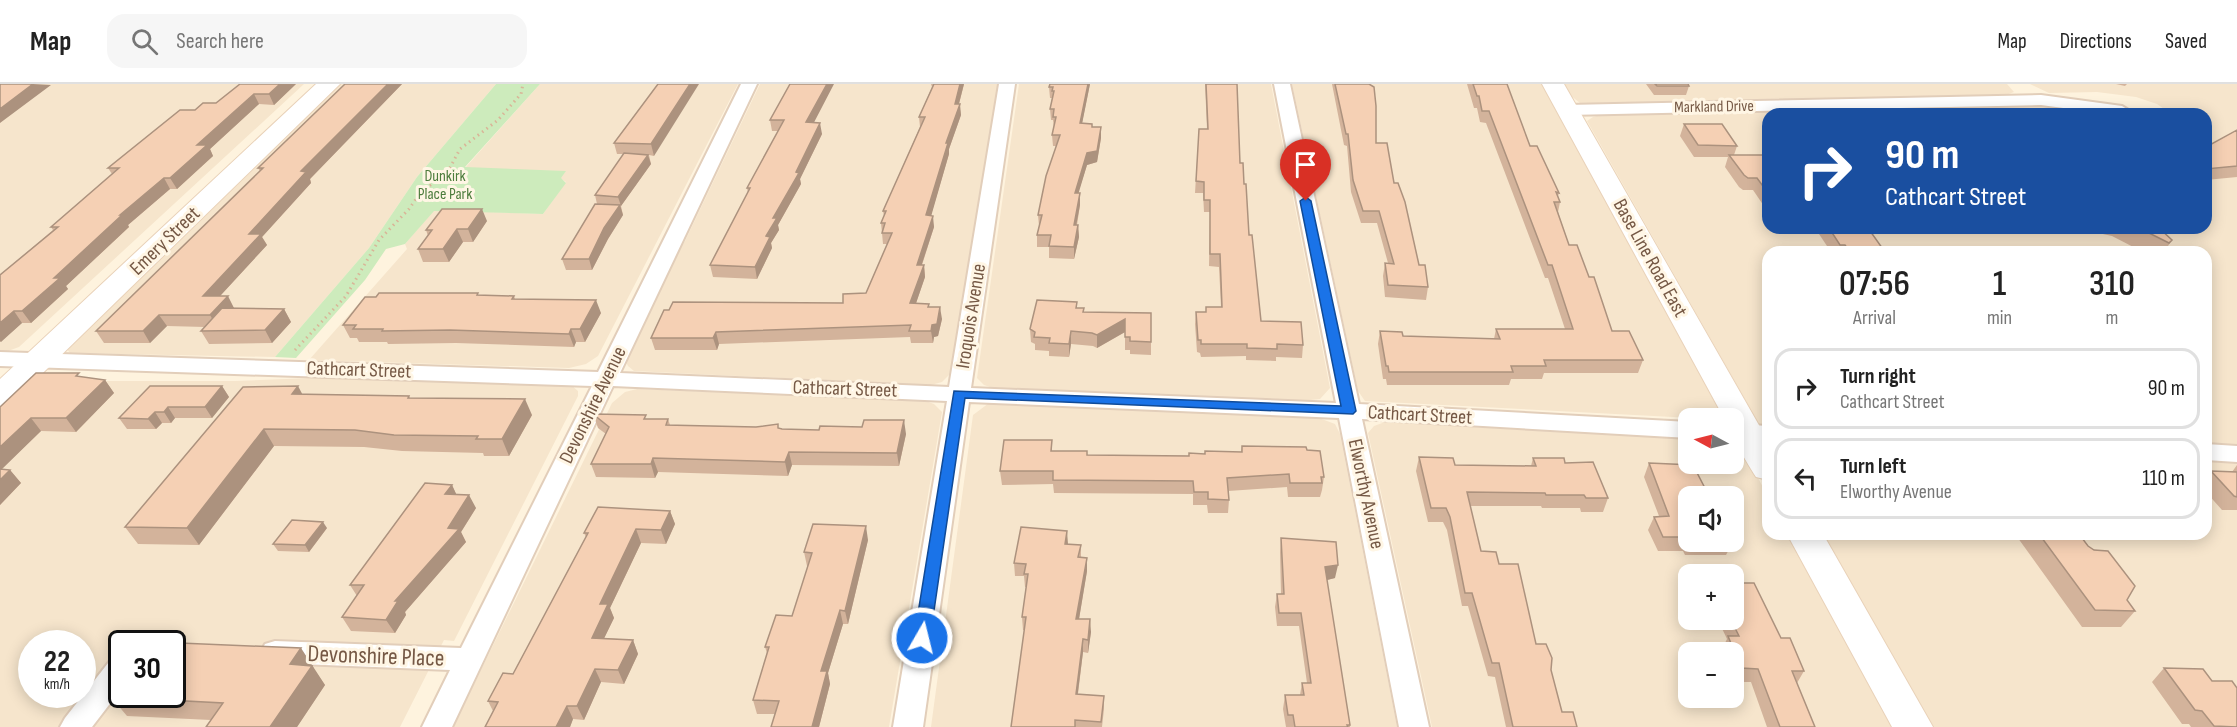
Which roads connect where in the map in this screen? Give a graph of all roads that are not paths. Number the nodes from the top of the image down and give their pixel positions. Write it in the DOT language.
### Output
graph roads {
  1 [pos="329,84"];
  2 [pos="749,84"];
  3 [pos="1007,84"];
  4 [pos="1282,84"];
  5 [pos="1553,84"];
  6 [pos="2021,84"];
  7 [pos="2041,100"];
  8 [pos="2100,108"];
  9 [pos="1567,110"];
  10 [pos="0,359"];
  11 [pos="41,359"];
  12 [pos="605,379"];
  13 [pos="959,394"];
  14 [pos="0,398"];
  15 [pos="1349,411"];
  16 [pos="1678,429"];
  17 [pos="1750,433"];
  18 [pos="2212,452"];
  19 [pos="2237,454"];
  20 [pos="1762,457"];
  21 [pos="1808,540"];
  22 [pos="244,651"];
  23 [pos="471,660"];
  24 [pos="108,684"];
  25 [pos="75,727"];
  26 [pos="437,727"];
  27 [pos="908,727"];
  28 [pos="1414,727"];
  29 [pos="1913,727"];
  1 -- 11 [label="street, Emery Street"];
  2 -- 12 [label="street, Devonshire Avenue"];
  3 -- 13 [label="street, Iroquois Avenue"];
  4 -- 15 [label="street, Elworthy Avenue"];
  5 -- 9 [label="street, Base Line Road East"];
  6 -- 7 [label="street"];
  7 -- 8 [label="street, Markland Drive"];
  7 -- 9 [label="street, Markland Drive"];
  9 -- 17 [label="street, Base Line Road East"];
  10 -- 11 [label="street, Cathcart Street"];
  11 -- 12 [label="street, Cathcart Street"];
  11 -- 14 [label="street, Emery Street"];
  12 -- 13 [label="street, Cathcart Street"];
  12 -- 23 [label="street, Devonshire Avenue"];
  13 -- 15 [label="street, Cathcart Street"];
  13 -- 27 [label="street, Iroquois Avenue"];
  15 -- 16 [label="street, Cathcart Street"];
  15 -- 28 [label="street, Elworthy Avenue"];
  17 -- 20 [label="street, Base Line Road East"];
  18 -- 19 [label="street"];
  21 -- 29 [label="street"];
  22 -- 23 [label="street, Devonshire Place"];
  23 -- 26 [label="street, Devonshire Avenue"];
  24 -- 25 [label="street"];
}
